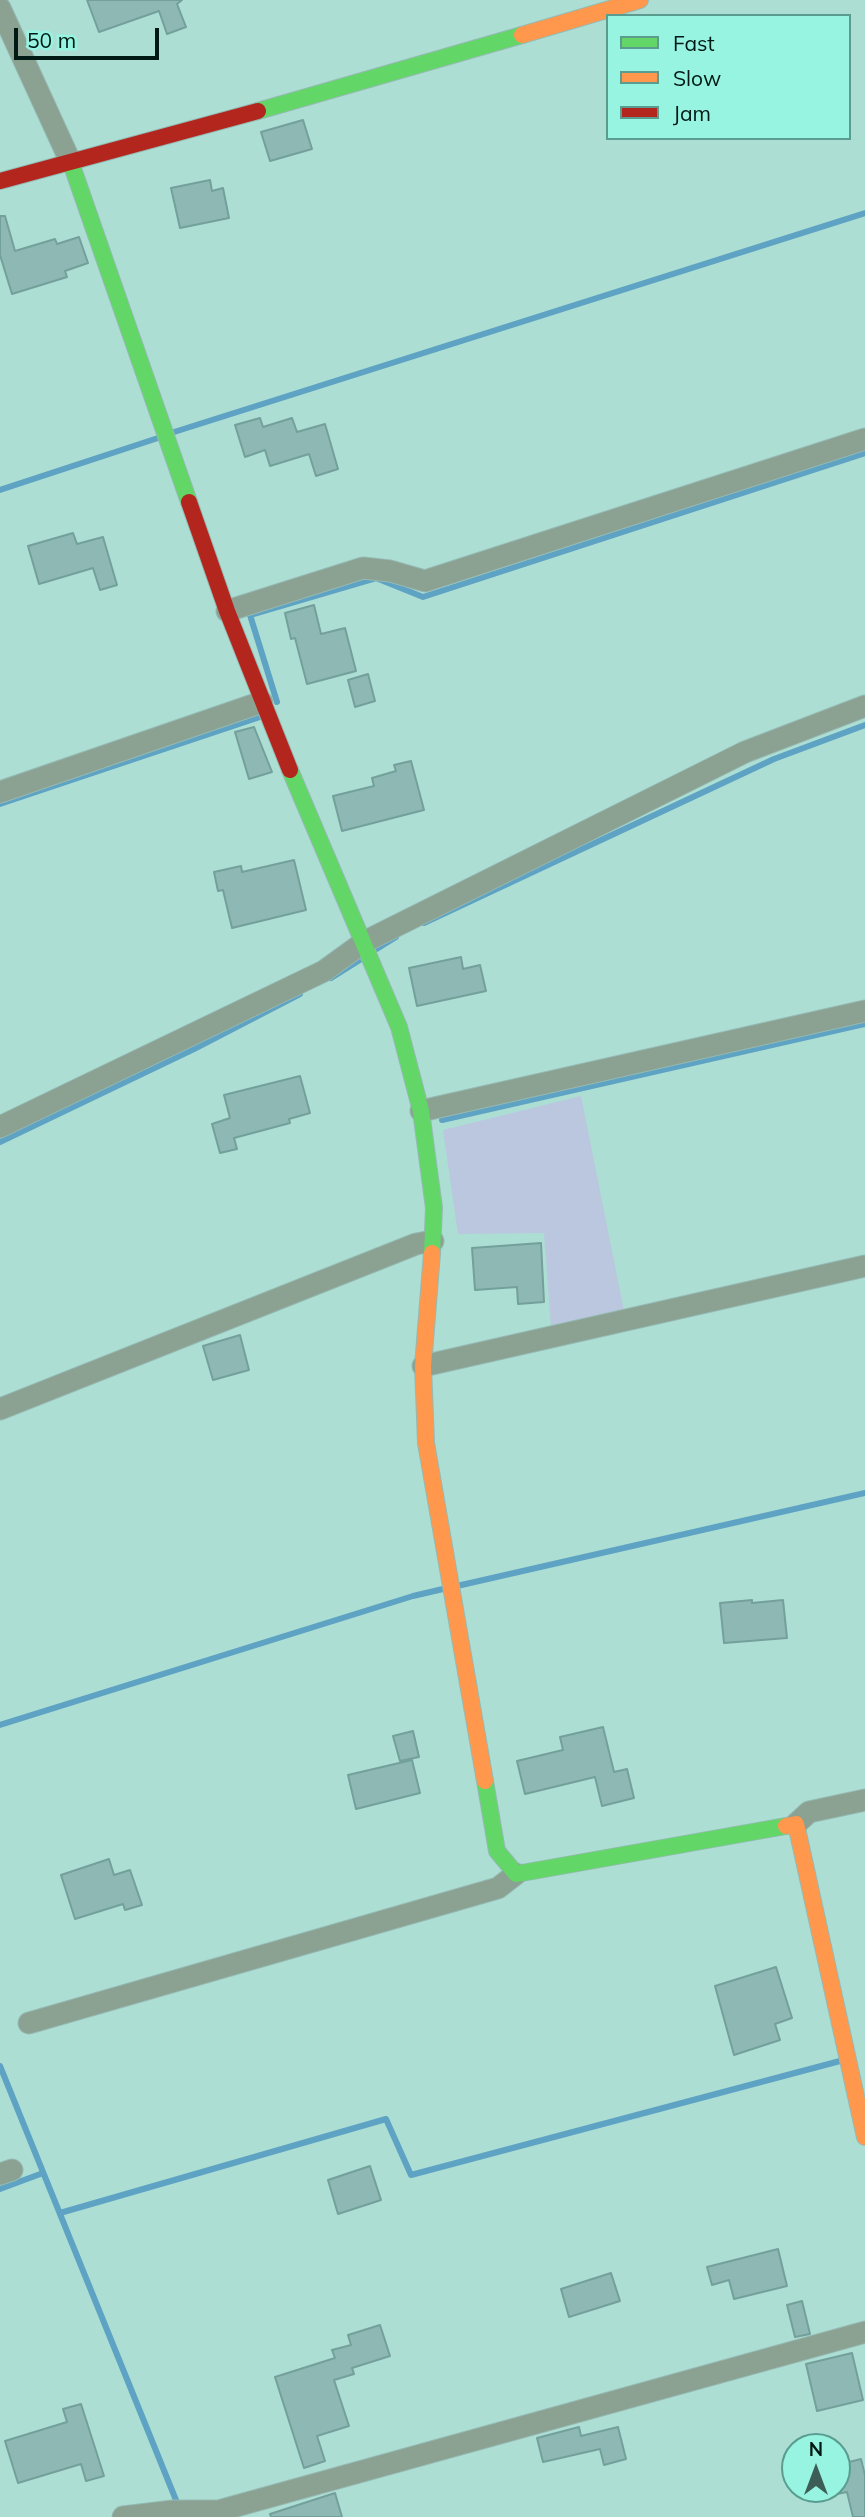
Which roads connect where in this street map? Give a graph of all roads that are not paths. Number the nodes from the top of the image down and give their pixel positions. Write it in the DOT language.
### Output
graph roads {
  1 [pos="640,0"];
  2 [pos="0,8"];
  3 [pos="71,163"];
  4 [pos="0,181"];
  5 [pos="865,439"];
  6 [pos="228,611"];
  7 [pos="865,706"];
  8 [pos="265,711"];
  9 [pos="0,792"];
  10 [pos="368,950"];
  11 [pos="865,1011"];
  12 [pos="421,1111"];
  13 [pos="0,1127"];
  14 [pos="433,1241"];
  15 [pos="865,1266"];
  16 [pos="423,1366"];
  17 [pos="0,1409"];
  18 [pos="865,1800"];
  19 [pos="796,1824"];
  20 [pos="516,1874"];
  21 [pos="29,2023"];
  22 [pos="865,2137"];
  23 [pos="865,2332"];
  24 [pos="123,2517"];
  1 -- 3 [label="street"];
  2 -- 3 [label="street"];
  3 -- 4 [label="street"];
  3 -- 6 [label="street"];
  5 -- 6 [label="street"];
  6 -- 8 [label="street"];
  7 -- 10 [label="street"];
  8 -- 9 [label="street"];
  8 -- 10 [label="street"];
  10 -- 12 [label="street"];
  10 -- 13 [label="street"];
  11 -- 12 [label="street"];
  12 -- 14 [label="street"];
  14 -- 16 [label="street"];
  14 -- 17 [label="street"];
  15 -- 16 [label="street"];
  16 -- 20 [label="street"];
  18 -- 19 [label="street"];
  19 -- 20 [label="street"];
  19 -- 22 [label="street"];
  20 -- 21 [label="street"];
  23 -- 24 [label="street"];
}
